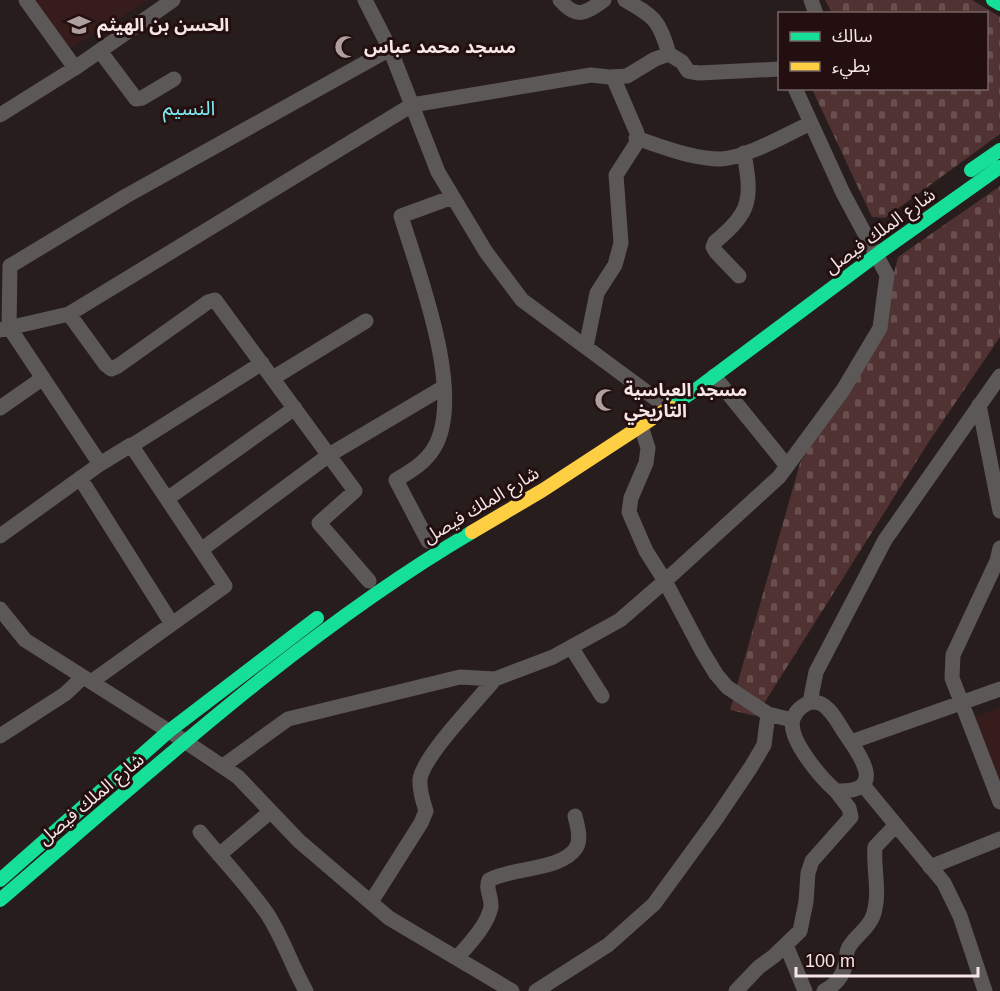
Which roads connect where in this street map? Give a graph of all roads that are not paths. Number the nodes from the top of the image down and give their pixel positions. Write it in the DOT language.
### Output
graph roads {
  1 [pos="26,0"];
  2 [pos="173,0"];
  3 [pos="365,0"];
  4 [pos="560,0"];
  5 [pos="604,0"];
  6 [pos="625,0"];
  7 [pos="993,0"];
  8 [pos="1000,4"];
  9 [pos="390,49"];
  10 [pos="100,51"];
  11 [pos="669,54"];
  12 [pos="75,68"];
  13 [pos="778,69"];
  14 [pos="613,77"];
  15 [pos="174,79"];
  16 [pos="796,90"];
  17 [pos="412,105"];
  18 [pos="2,108"];
  19 [pos="811,123"];
  20 [pos="636,138"];
  21 [pos="1000,150"];
  22 [pos="744,153"];
  23 [pos="1000,167"];
  24 [pos="962,177"];
  25 [pos="453,197"];
  26 [pos="884,232"];
  27 [pos="869,249"];
  28 [pos="739,276"];
  29 [pos="69,314"];
  30 [pos="366,321"];
  31 [pos="5,329"];
  32 [pos="586,347"];
  33 [pos="262,363"];
  34 [pos="714,376"];
  35 [pos="1000,376"];
  36 [pos="43,378"];
  37 [pos="273,378"];
  38 [pos="444,387"];
  39 [pos="656,399"];
  40 [pos="979,405"];
  41 [pos="0,408"];
  42 [pos="295,408"];
  43 [pos="641,426"];
  44 [pos="132,446"];
  45 [pos="329,455"];
  46 [pos="100,464"];
  47 [pos="787,466"];
  48 [pos="80,478"];
  49 [pos="167,499"];
  50 [pos="1000,511"];
  51 [pos="0,536"];
  52 [pos="433,538"];
  53 [pos="1000,548"];
  54 [pos="414,549"];
  55 [pos="201,550"];
  56 [pos="369,581"];
  57 [pos="665,581"];
  58 [pos="0,609"];
  59 [pos="325,612"];
  60 [pos="172,624"];
  61 [pos="572,647"];
  62 [pos="495,679"];
  63 [pos="87,680"];
  64 [pos="1000,689"];
  65 [pos="602,696"];
  66 [pos="810,702"];
  67 [pos="960,703"];
  68 [pos="768,714"];
  69 [pos="792,720"];
  70 [pos="169,731"];
  71 [pos="0,736"];
  72 [pos="186,742"];
  73 [pos="851,742"];
  74 [pos="223,766"];
  75 [pos="863,785"];
  76 [pos="836,791"];
  77 [pos="1000,802"];
  78 [pos="270,812"];
  79 [pos="575,816"];
  80 [pos="896,825"];
  81 [pos="201,832"];
  82 [pos="1000,839"];
  83 [pos="219,855"];
  84 [pos="930,867"];
  85 [pos="4,874"];
  86 [pos="0,900"];
  87 [pos="371,902"];
  88 [pos="786,945"];
  89 [pos="457,958"];
  90 [pos="306,991"];
  91 [pos="512,991"];
  92 [pos="536,991"];
  93 [pos="736,991"];
  94 [pos="805,991"];
  95 [pos="824,991"];
  96 [pos="986,991"];
  1 -- 12 [label="street"];
  2 -- 10 [label="street"];
  3 -- 9 [label="street"];
  4 -- 5 [label="street"];
  6 -- 11 [label="street"];
  7 -- 8 [label="street"];
  9 -- 17 [label="street"];
  9 -- 31 [label="street"];
  10 -- 12 [label="street"];
  10 -- 15 [label="street"];
  11 -- 13 [label="street"];
  11 -- 14 [label="street"];
  12 -- 18 [label="street"];
  14 -- 17 [label="street"];
  14 -- 20 [label="street"];
  16 -- 19 [label="street"];
  17 -- 25 [label="street"];
  17 -- 29 [label="street"];
  19 -- 22 [label="street"];
  19 -- 27 [label="street"];
  20 -- 22 [label="street"];
  20 -- 32 [label="street"];
  21 -- 24 [label="street"];
  22 -- 28 [label="street"];
  23 -- 27 [label="street, شارع الملك فيصل"];
  25 -- 32 [label="street"];
  25 -- 38 [label="street"];
  26 -- 27 [label="street"];
  27 -- 34 [label="street, شارع الملك فيصل"];
  27 -- 47 [label="street"];
  29 -- 31 [label="street"];
  29 -- 33 [label="street"];
  30 -- 37 [label="street"];
  31 -- 36 [label="street"];
  32 -- 39 [label="street"];
  33 -- 37 [label="street"];
  33 -- 44 [label="street"];
  34 -- 43 [label="street, شارع الملك فيصل"];
  34 -- 47 [label="street"];
  35 -- 40 [label="street"];
  36 -- 41 [label="street"];
  36 -- 46 [label="street"];
  37 -- 42 [label="street"];
  38 -- 45 [label="street"];
  38 -- 52 [label="street"];
  40 -- 50 [label="street"];
  40 -- 66 [label="street"];
  42 -- 45 [label="street"];
  42 -- 49 [label="street"];
  43 -- 57 [label="street"];
  43 -- 72 [label="street, شارع الملك فيصل"];
  44 -- 46 [label="street"];
  44 -- 49 [label="street"];
  45 -- 55 [label="street"];
  45 -- 56 [label="street"];
  46 -- 48 [label="street"];
  47 -- 57 [label="street"];
  48 -- 51 [label="street"];
  48 -- 60 [label="street"];
  49 -- 55 [label="street"];
  52 -- 54 [label="street"];
  53 -- 67 [label="street"];
  55 -- 60 [label="street"];
  57 -- 61 [label="street"];
  57 -- 68 [label="street"];
  58 -- 63 [label="street"];
  59 -- 70 [label="street, شارع الملك فيصل"];
  60 -- 63 [label="street"];
  61 -- 62 [label="street"];
  61 -- 65 [label="street"];
  62 -- 74 [label="street"];
  62 -- 87 [label="street"];
  63 -- 70 [label="street"];
  63 -- 71 [label="street"];
  64 -- 67 [label="street"];
  66 -- 69 [label="street"];
  66 -- 73 [label="street"];
  67 -- 73 [label="street"];
  67 -- 77 [label="street"];
  68 -- 69 [label="street"];
  68 -- 92 [label="street"];
  69 -- 76 [label="street"];
  70 -- 72 [label="street"];
  70 -- 85 [label="street, شارع الملك فيصل"];
  72 -- 74 [label="street"];
  72 -- 86 [label="street, شارع الملك فيصل"];
  73 -- 75 [label="street"];
  74 -- 78 [label="street"];
  75 -- 76 [label="street"];
  75 -- 80 [label="street"];
  76 -- 88 [label="street"];
  78 -- 83 [label="street"];
  78 -- 87 [label="street"];
  79 -- 89 [label="street"];
  80 -- 84 [label="street"];
  80 -- 95 [label="street"];
  81 -- 83 [label="street"];
  82 -- 84 [label="street"];
  83 -- 90 [label="street"];
  84 -- 96 [label="street"];
  87 -- 89 [label="street"];
  88 -- 93 [label="street"];
  88 -- 94 [label="street"];
  89 -- 91 [label="street"];
}
